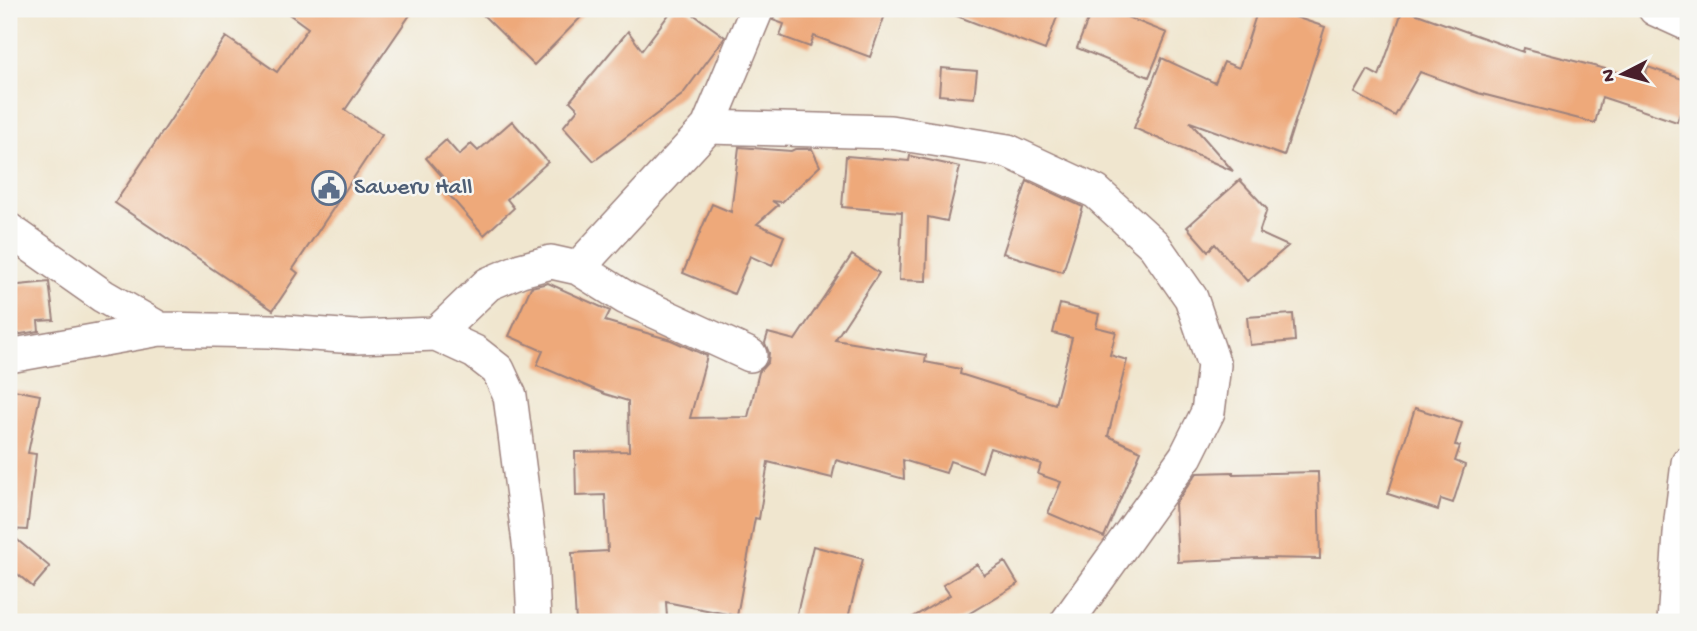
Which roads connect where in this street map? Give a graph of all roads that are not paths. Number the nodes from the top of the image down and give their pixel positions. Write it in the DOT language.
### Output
graph roads {
  1 [pos="757,9"];
  2 [pos="1655,9"];
  3 [pos="1688,24"];
  4 [pos="708,127"];
  5 [pos="9,230"];
  6 [pos="578,268"];
  7 [pos="160,329"];
  8 [pos="436,334"];
  9 [pos="750,355"];
  10 [pos="9,356"];
  11 [pos="1688,463"];
  12 [pos="534,622"];
  13 [pos="1067,622"];
  14 [pos="1674,622"];
  1 -- 4 [label="street"];
  2 -- 3 [label="street"];
  4 -- 6 [label="street"];
  4 -- 13 [label="street"];
  5 -- 7 [label="street"];
  6 -- 8 [label="street"];
  6 -- 9 [label="street"];
  7 -- 8 [label="street"];
  7 -- 10 [label="street"];
  8 -- 12 [label="street"];
  11 -- 14 [label="street"];
}
